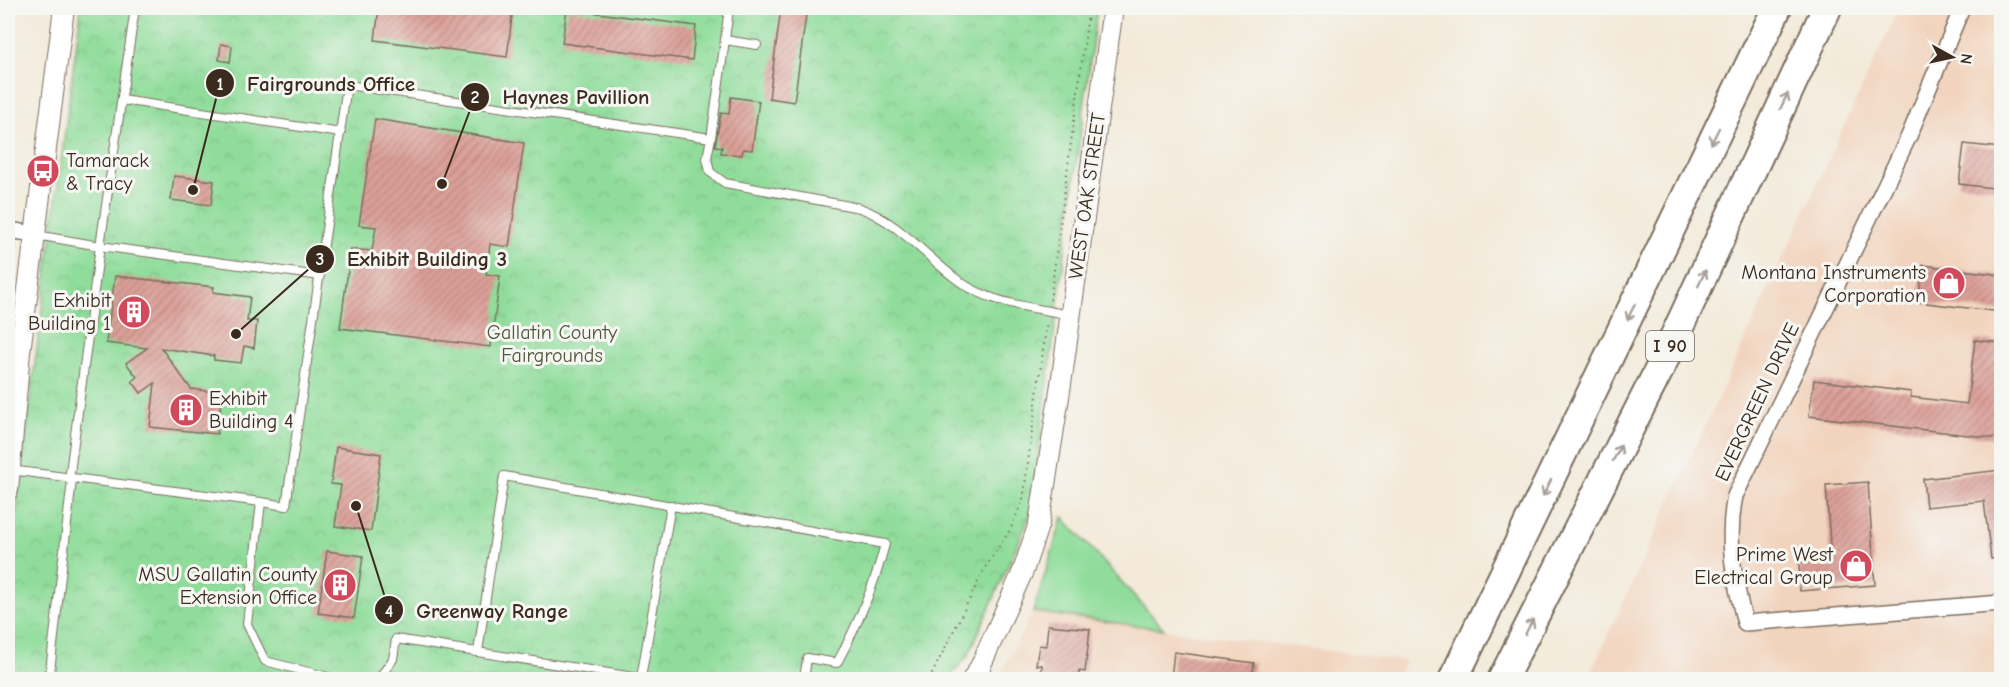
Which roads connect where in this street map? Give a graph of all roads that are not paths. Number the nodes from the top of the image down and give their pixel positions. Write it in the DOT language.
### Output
graph roads {
  1 [pos="64,8"];
  2 [pos="135,8"];
  3 [pos="729,8"];
  4 [pos="1113,8"];
  5 [pos="1777,8"];
  6 [pos="1827,8"];
  7 [pos="1962,8"];
  8 [pos="725,40"];
  9 [pos="757,45"];
  10 [pos="122,100"];
  11 [pos="341,133"];
  12 [pos="711,138"];
  13 [pos="8,230"];
  14 [pos="35,234"];
  15 [pos="100,246"];
  16 [pos="320,276"];
  17 [pos="1071,315"];
  18 [pos="14,351"];
  19 [pos="9,470"];
  20 [pos="70,480"];
  21 [pos="8,490"];
  22 [pos="261,502"];
  23 [pos="671,505"];
  24 [pos="2001,603"];
  25 [pos="478,652"];
  26 [pos="641,678"];
  27 [pos="49,680"];
  28 [pos="340,680"];
  29 [pos="378,680"];
  30 [pos="652,680"];
  31 [pos="804,680"];
  32 [pos="972,680"];
  33 [pos="1453,680"];
  34 [pos="1502,680"];
  1 -- 14 [label="street"];
  2 -- 10 [label="lane"];
  3 -- 8 [label="lane"];
  4 -- 17 [label="street, WEST OAK STREET"];
  5 -- 33 [label="highway, I 90, one-way"];
  34 -- 6 [label="highway, I 90, one-way"];
  7 -- 24 [label="street, EVERGREEN DRIVE"];
  8 -- 9 [label="lane"];
  8 -- 12 [label="lane"];
  10 -- 11 [label="lane"];
  10 -- 15 [label="lane"];
  11 -- 12 [label="lane"];
  11 -- 16 [label="lane"];
  12 -- 17 [label="lane"];
  13 -- 14 [label="street"];
  14 -- 15 [label="lane"];
  14 -- 18 [label="street"];
  15 -- 16 [label="lane"];
  15 -- 20 [label="lane"];
  16 -- 22 [label="lane"];
  17 -- 32 [label="street, WEST OAK STREET"];
  18 -- 19 [label="street"];
  19 -- 20 [label="lane"];
  19 -- 21 [label="street"];
  20 -- 22 [label="lane"];
  20 -- 27 [label="lane"];
  22 -- 28 [label="lane"];
  23 -- 25 [label="lane"];
  23 -- 26 [label="lane"];
  23 -- 31 [label="lane"];
  25 -- 26 [label="lane"];
  25 -- 29 [label="lane"];
  26 -- 30 [label="lane"];
}
